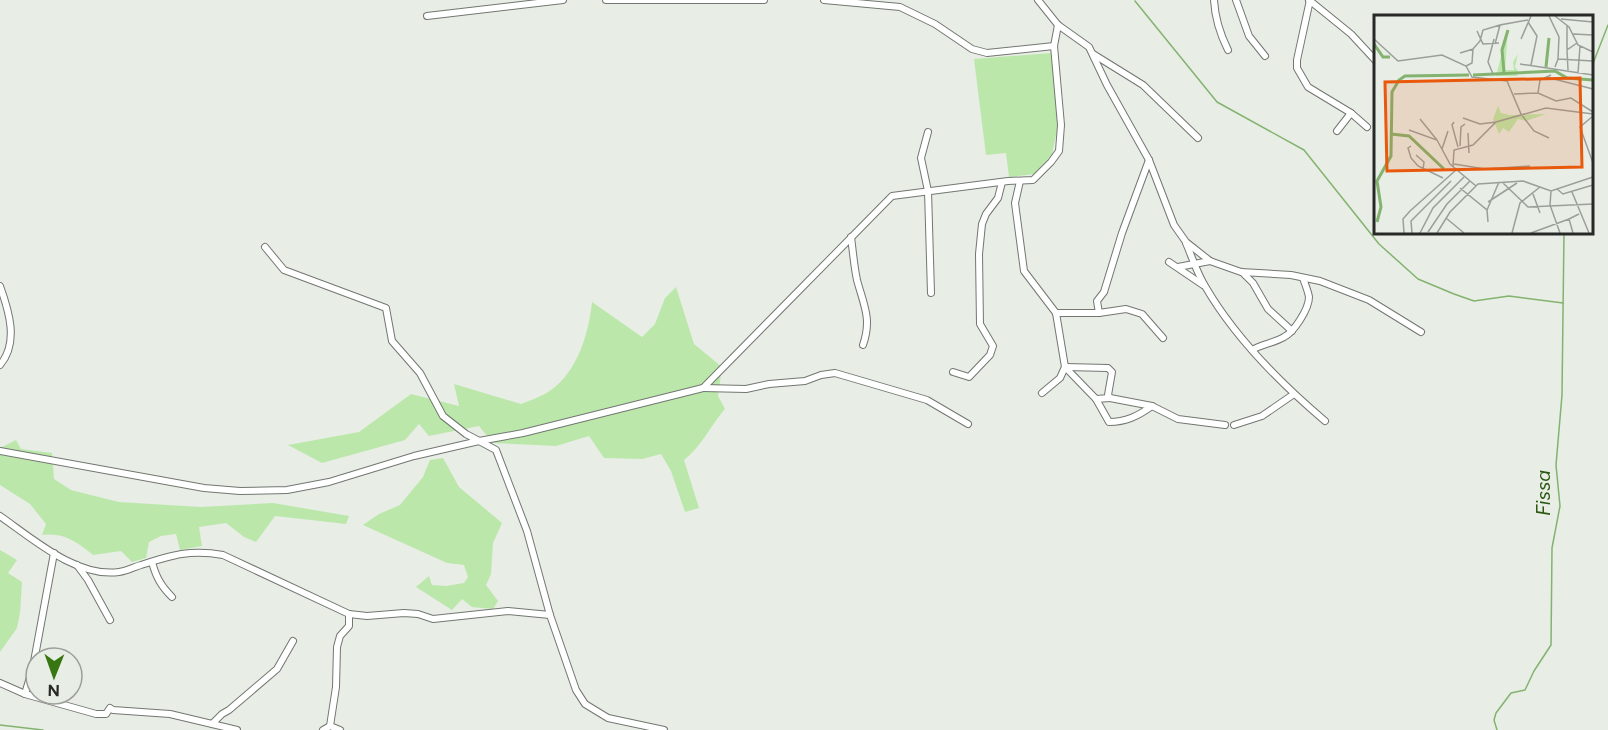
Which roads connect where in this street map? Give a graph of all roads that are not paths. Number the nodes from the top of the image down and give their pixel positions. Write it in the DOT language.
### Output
graph roads {
  1 [pos="563,0"];
  2 [pos="606,0"];
  3 [pos="764,0"];
  4 [pos="824,0"];
  5 [pos="1038,0"];
  6 [pos="1214,0"];
  7 [pos="1236,0"];
  8 [pos="1310,0"];
  9 [pos="428,16"];
  10 [pos="1058,25"];
  11 [pos="1054,46"];
  12 [pos="1228,50"];
  13 [pos="1092,54"];
  14 [pos="1265,56"];
  15 [pos="1374,59"];
  16 [pos="1351,113"];
  17 [pos="1367,127"];
  18 [pos="1337,131"];
  19 [pos="928,132"];
  20 [pos="1198,138"];
  21 [pos="1149,159"];
  22 [pos="1020,181"];
  23 [pos="1002,182"];
  24 [pos="928,191"];
  25 [pos="851,237"];
  26 [pos="1186,242"];
  27 [pos="265,247"];
  28 [pos="1210,261"];
  29 [pos="1168,262"];
  30 [pos="1194,262"];
  31 [pos="1178,267"];
  32 [pos="1241,272"];
  33 [pos="1304,278"];
  34 [pos="1204,285"];
  35 [pos="0,286"];
  36 [pos="931,293"];
  37 [pos="1056,313"];
  38 [pos="1099,313"];
  39 [pos="1292,331"];
  40 [pos="1421,332"];
  41 [pos="1162,338"];
  42 [pos="863,345"];
  43 [pos="1252,350"];
  44 [pos="0,365"];
  45 [pos="1065,367"];
  46 [pos="953,372"];
  47 [pos="703,388"];
  48 [pos="1042,393"];
  49 [pos="1294,394"];
  50 [pos="1110,398"];
  51 [pos="1096,399"];
  52 [pos="1152,406"];
  53 [pos="1325,421"];
  54 [pos="968,424"];
  55 [pos="1234,424"];
  56 [pos="1225,425"];
  57 [pos="479,441"];
  58 [pos="0,451"];
  59 [pos="0,516"];
  60 [pos="54,553"];
  61 [pos="152,562"];
  62 [pos="76,565"];
  63 [pos="172,597"];
  64 [pos="349,614"];
  65 [pos="550,615"];
  66 [pos="110,621"];
  67 [pos="293,641"];
  68 [pos="37,646"];
  69 [pos="0,683"];
  70 [pos="24,694"];
  71 [pos="68,706"];
  72 [pos="212,724"];
  73 [pos="330,726"];
  74 [pos="237,730"];
  75 [pos="323,730"];
  76 [pos="340,730"];
  77 [pos="664,730"];
  1 -- 9 [label="street"];
  2 -- 3 [label="street"];
  4 -- 11 [label="street"];
  5 -- 10 [label="street"];
  6 -- 12 [label="street"];
  7 -- 14 [label="street"];
  8 -- 15 [label="street"];
  8 -- 16 [label="street"];
  10 -- 11 [label="street"];
  10 -- 13 [label="street"];
  11 -- 22 [label="street"];
  13 -- 20 [label="street"];
  13 -- 21 [label="street"];
  16 -- 17 [label="street"];
  16 -- 18 [label="street"];
  19 -- 24 [label="street"];
  21 -- 26 [label="street"];
  21 -- 38 [label="street"];
  22 -- 23 [label="street"];
  22 -- 37 [label="street"];
  23 -- 24 [label="street"];
  23 -- 46 [label="street"];
  24 -- 25 [label="street"];
  24 -- 36 [label="street"];
  25 -- 42 [label="street"];
  25 -- 47 [label="street"];
  26 -- 28 [label="street"];
  26 -- 30 [label="street"];
  27 -- 57 [label="street"];
  28 -- 30 [label="street"];
  28 -- 32 [label="street"];
  29 -- 31 [label="street"];
  30 -- 31 [label="street"];
  30 -- 34 [label="street"];
  31 -- 34 [label="street"];
  32 -- 33 [label="street"];
  32 -- 39 [label="street"];
  33 -- 39 [label="street"];
  33 -- 40 [label="street"];
  34 -- 43 [label="street"];
  35 -- 44 [label="street"];
  37 -- 38 [label="street"];
  37 -- 45 [label="street"];
  38 -- 41 [label="street"];
  39 -- 43 [label="street"];
  43 -- 49 [label="street"];
  45 -- 48 [label="street"];
  45 -- 50 [label="street"];
  45 -- 51 [label="street"];
  47 -- 54 [label="street"];
  47 -- 57 [label="street"];
  49 -- 53 [label="street"];
  49 -- 55 [label="street"];
  50 -- 51 [label="street"];
  50 -- 52 [label="street"];
  51 -- 52 [label="street"];
  52 -- 56 [label="street"];
  57 -- 58 [label="street"];
  57 -- 65 [label="street"];
  59 -- 60 [label="street"];
  60 -- 62 [label="street"];
  60 -- 68 [label="street"];
  61 -- 62 [label="street"];
  61 -- 63 [label="street"];
  61 -- 64 [label="street"];
  62 -- 66 [label="street"];
  64 -- 65 [label="street"];
  64 -- 73 [label="street"];
  65 -- 77 [label="street"];
  67 -- 72 [label="street"];
  69 -- 70 [label="street"];
  71 -- 72 [label="street"];
  72 -- 74 [label="street"];
  73 -- 75 [label="street"];
  73 -- 76 [label="street"];
}
